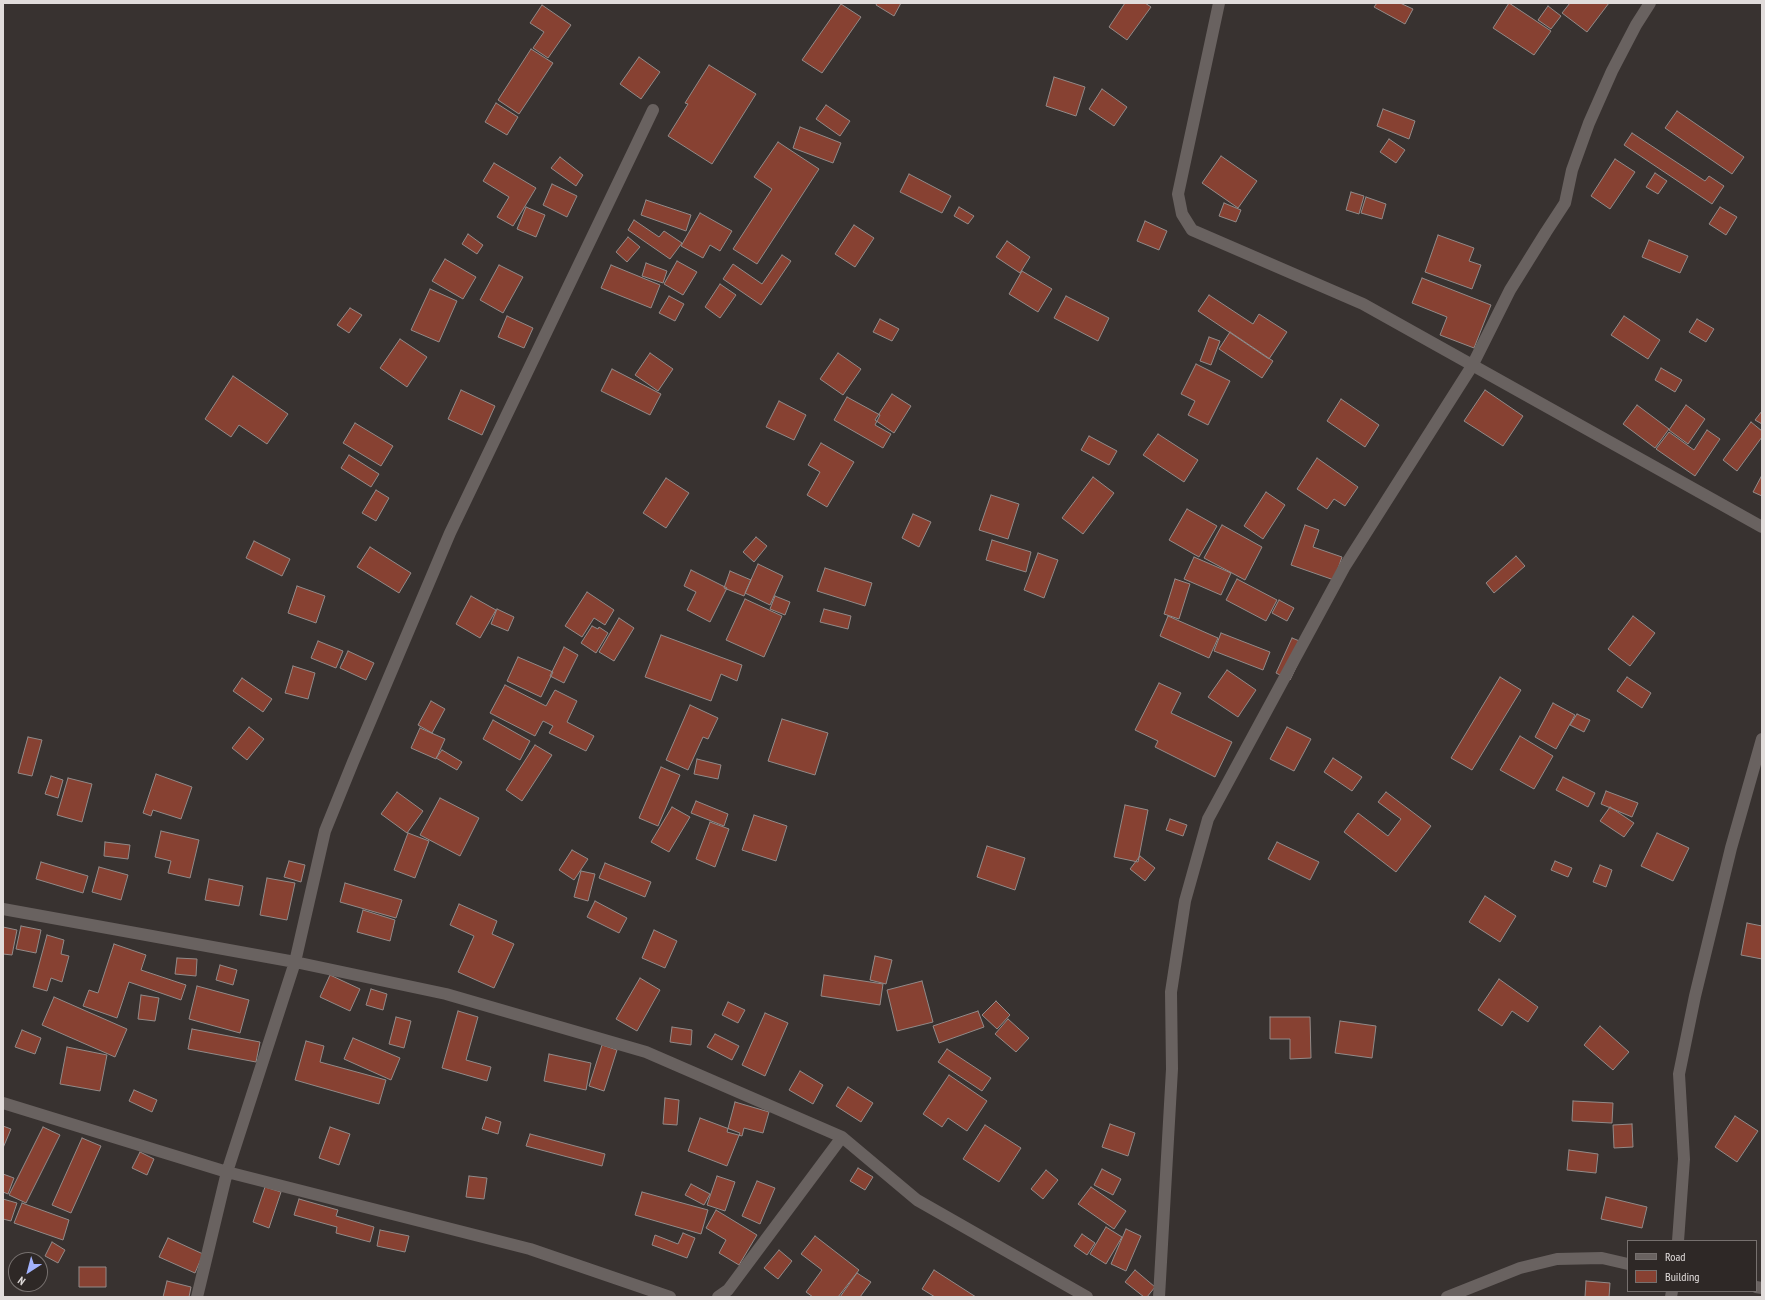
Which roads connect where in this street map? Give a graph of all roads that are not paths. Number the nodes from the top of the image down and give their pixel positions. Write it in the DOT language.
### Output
graph roads {
  1 [pos="1218,3"];
  2 [pos="1650,3"];
  3 [pos="653,110"];
  4 [pos="1472,366"];
  5 [pos="1762,527"];
  6 [pos="1762,739"];
  7 [pos="3,909"];
  8 [pos="295,962"];
  9 [pos="3,1103"];
  10 [pos="842,1137"];
  11 [pos="227,1172"];
  12 [pos="1678,1240"];
  13 [pos="1627,1264"];
  14 [pos="197,1297"];
  15 [pos="670,1297"];
  16 [pos="718,1297"];
  17 [pos="1087,1297"];
  18 [pos="1159,1297"];
  19 [pos="1448,1297"];
  1 -- 4 [label="street"];
  2 -- 4 [label="street"];
  3 -- 8 [label="street"];
  4 -- 5 [label="street"];
  4 -- 18 [label="street"];
  6 -- 12 [label="street"];
  7 -- 8 [label="street"];
  8 -- 10 [label="street"];
  8 -- 11 [label="street"];
  9 -- 11 [label="street"];
  10 -- 16 [label="street"];
  10 -- 17 [label="street"];
  11 -- 14 [label="street"];
  11 -- 15 [label="street"];
  13 -- 19 [label="street"];
}
